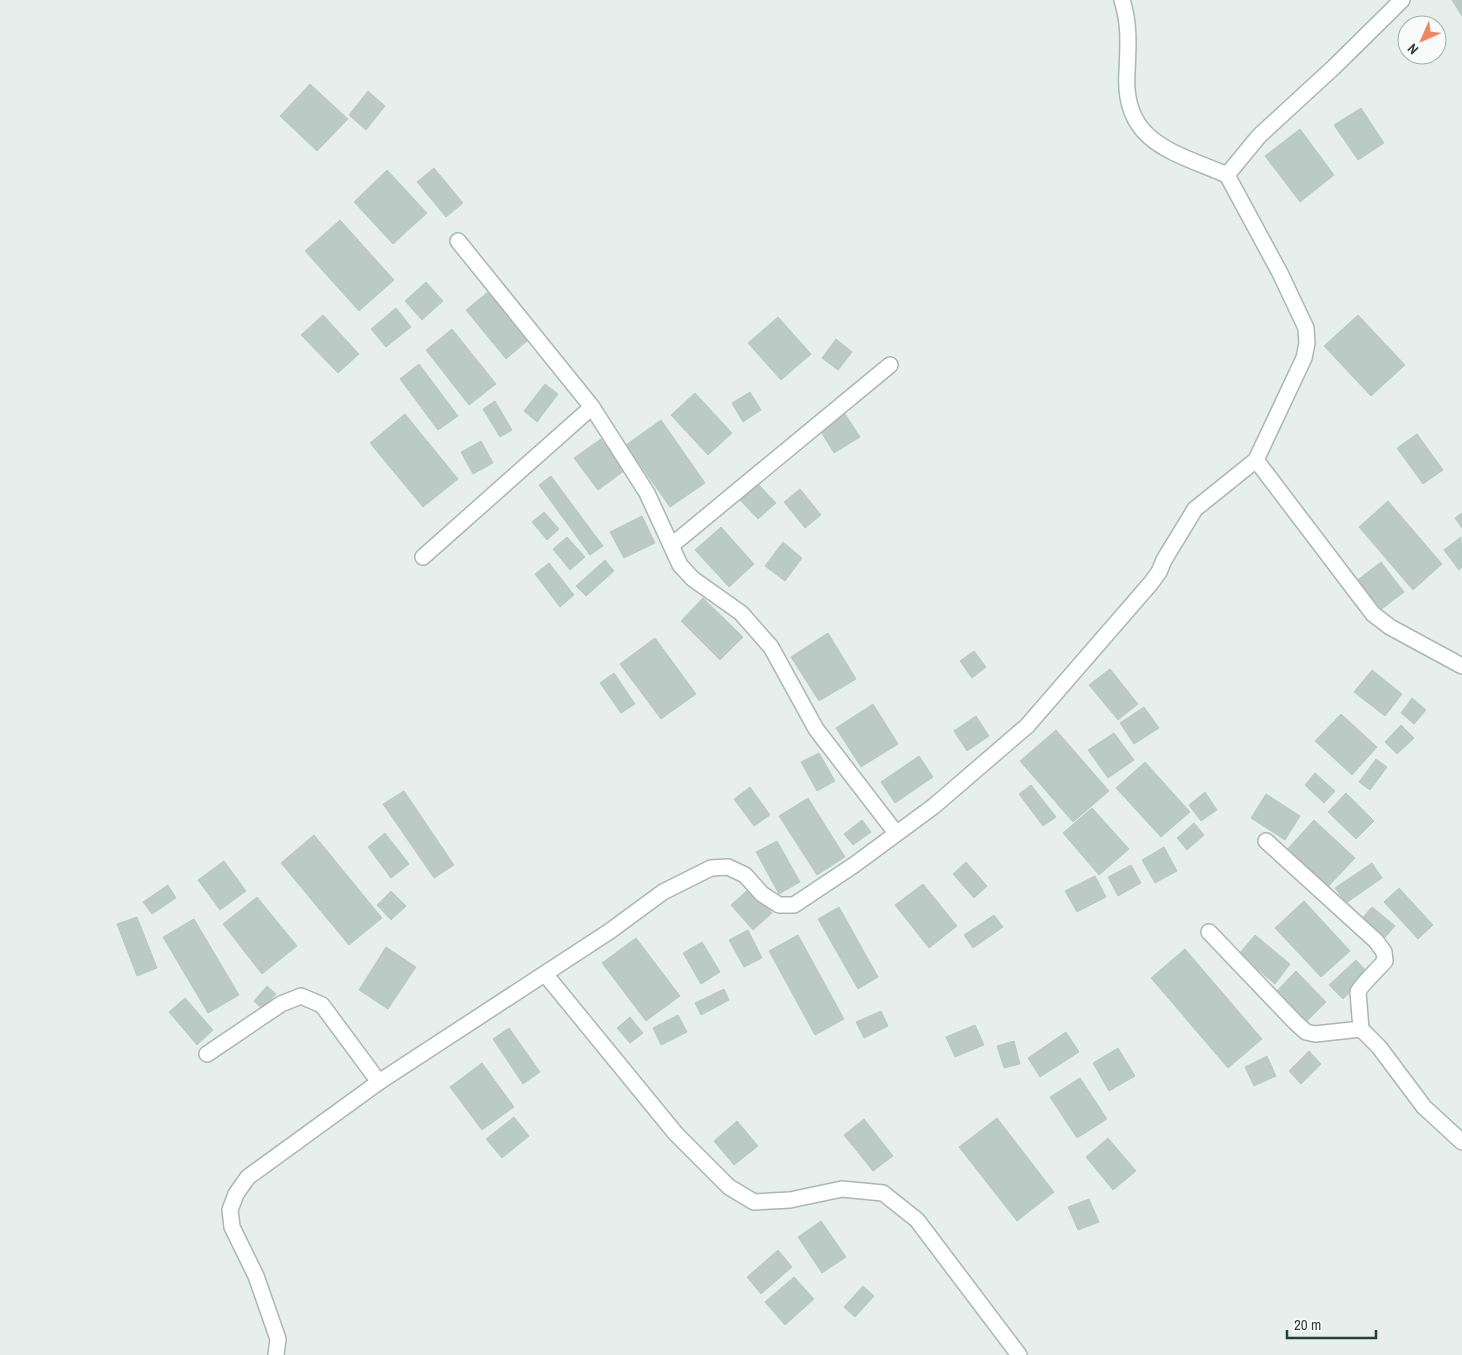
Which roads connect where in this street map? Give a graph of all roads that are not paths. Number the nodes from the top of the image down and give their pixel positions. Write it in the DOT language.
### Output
graph roads {
  1 [pos="1122,0"];
  2 [pos="1402,0"];
  3 [pos="1227,175"];
  4 [pos="458,241"];
  5 [pos="890,365"];
  6 [pos="592,407"];
  7 [pos="1256,460"];
  8 [pos="672,545"];
  9 [pos="423,557"];
  10 [pos="1462,666"];
  11 [pos="896,833"];
  12 [pos="1266,841"];
  13 [pos="1210,932"];
  14 [pos="545,974"];
  15 [pos="1361,1029"];
  16 [pos="207,1054"];
  17 [pos="379,1082"];
  18 [pos="1462,1142"];
  19 [pos="276,1355"];
  20 [pos="1019,1355"];
  1 -- 3 [label="street"];
  2 -- 3 [label="street"];
  3 -- 7 [label="street"];
  4 -- 6 [label="street"];
  5 -- 8 [label="street"];
  6 -- 8 [label="street"];
  6 -- 9 [label="street"];
  7 -- 10 [label="street"];
  7 -- 11 [label="street"];
  8 -- 11 [label="street"];
  11 -- 14 [label="street"];
  12 -- 15 [label="street"];
  13 -- 15 [label="street"];
  14 -- 17 [label="street"];
  14 -- 20 [label="street"];
  15 -- 18 [label="street"];
  16 -- 17 [label="street"];
  17 -- 19 [label="street"];
}
